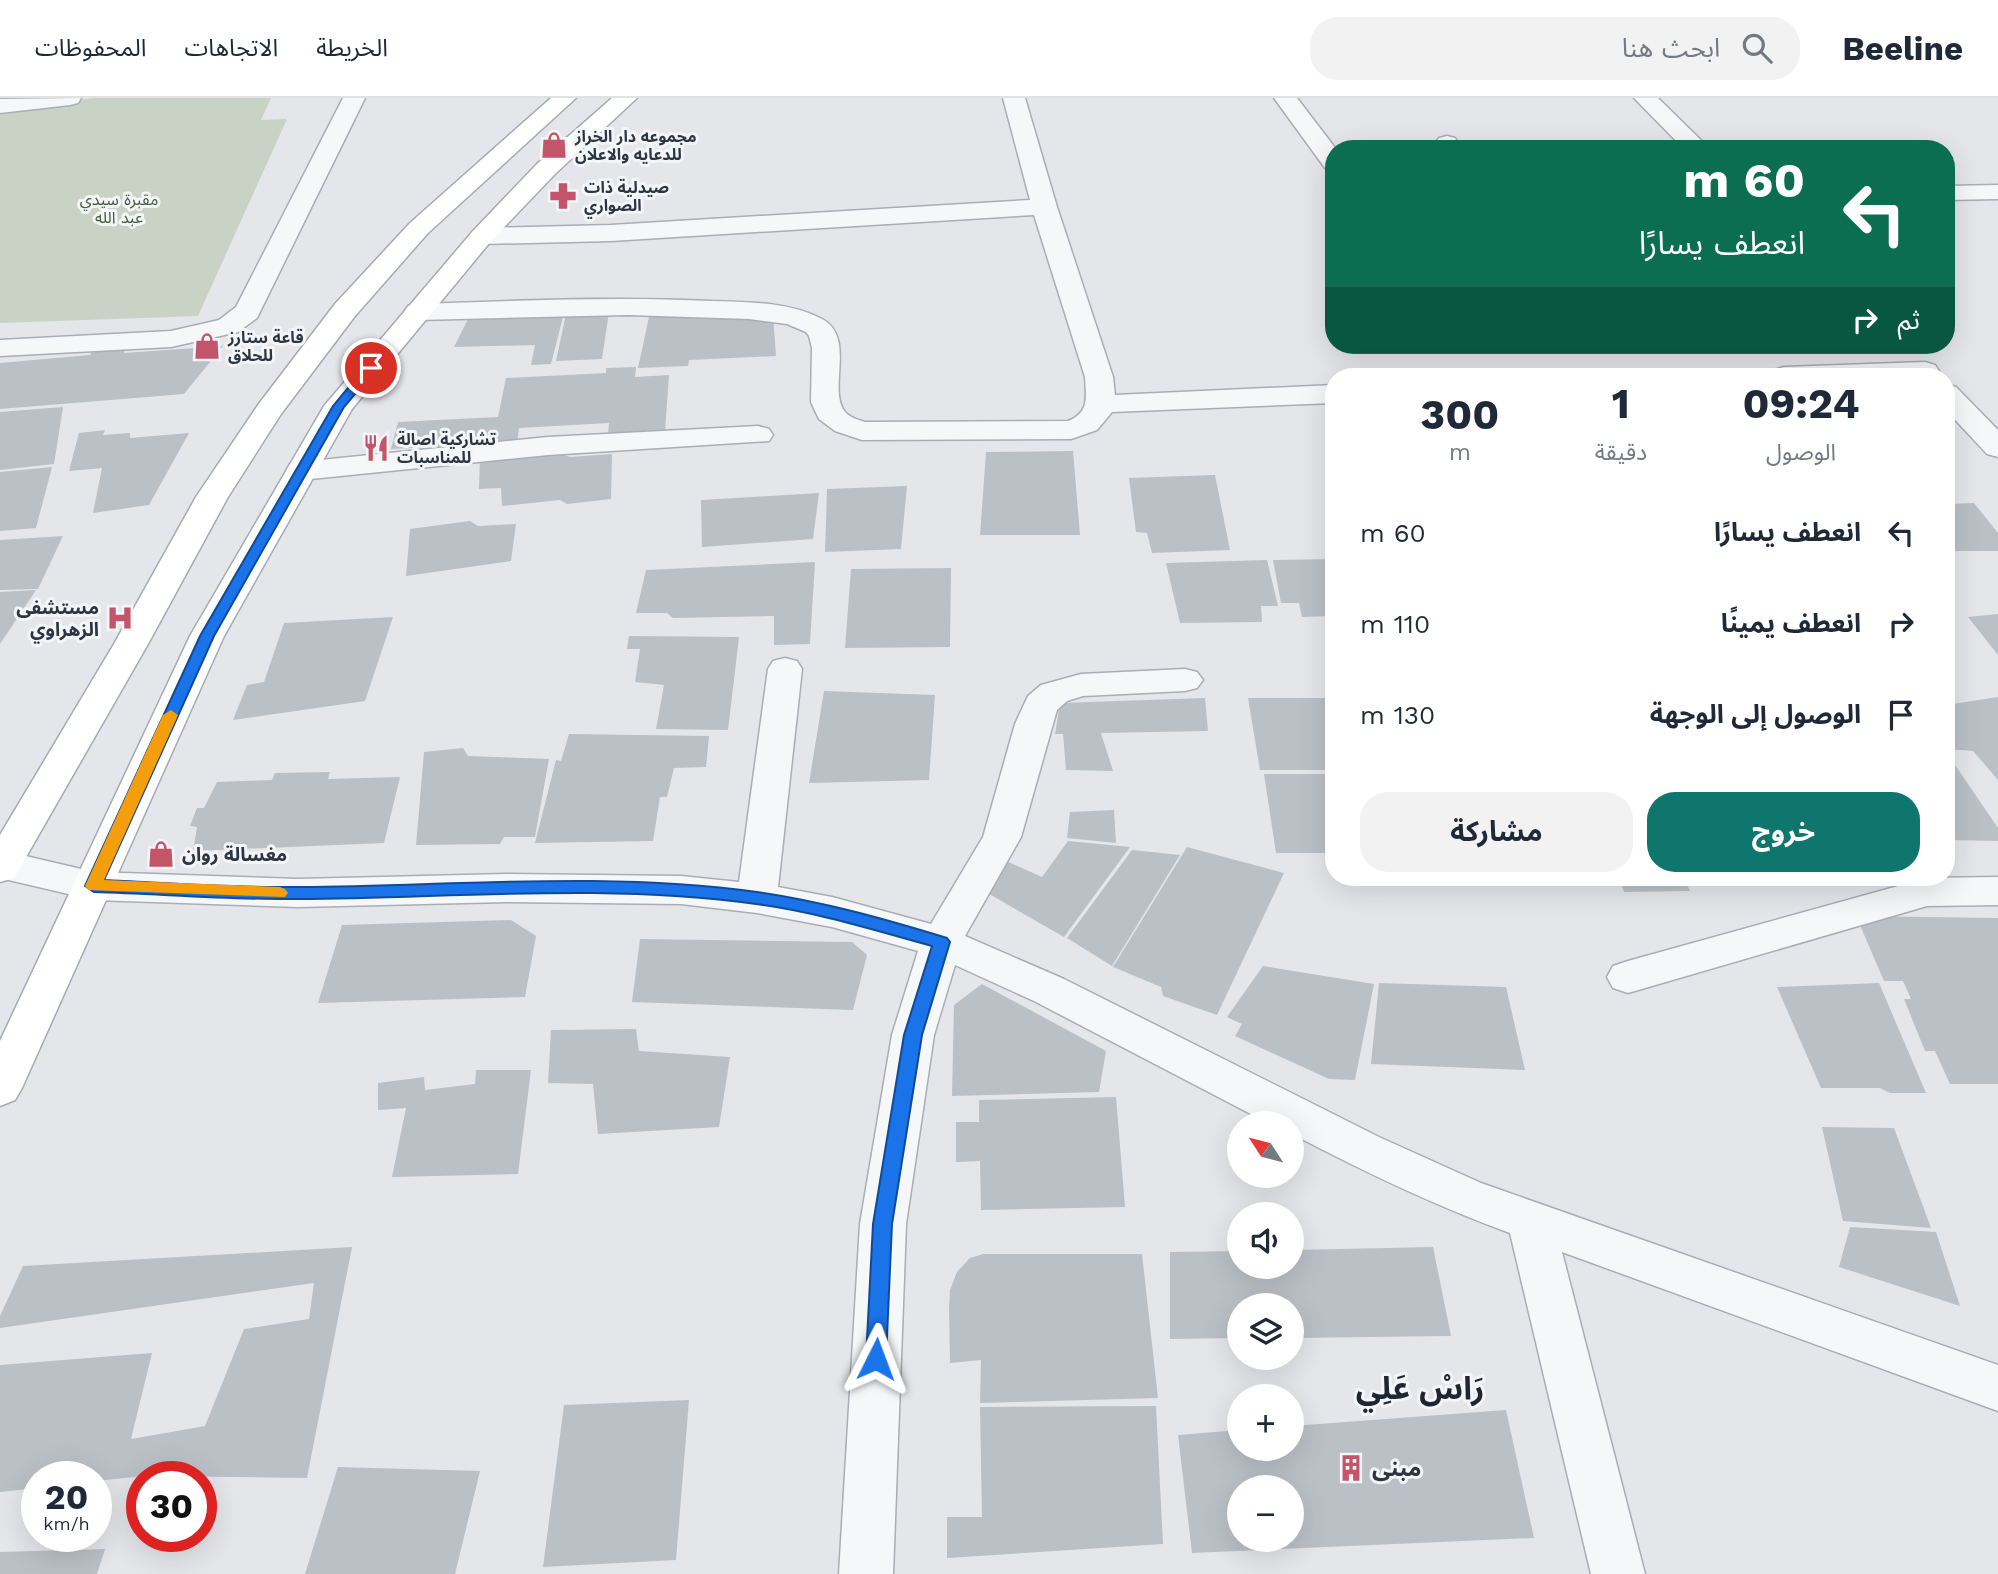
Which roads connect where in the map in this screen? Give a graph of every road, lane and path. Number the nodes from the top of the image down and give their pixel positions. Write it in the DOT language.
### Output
graph roads {
  1 [pos="70,98"];
  2 [pos="565,98"];
  3 [pos="626,98"];
  4 [pos="1014,98"];
  5 [pos="1285,98"];
  6 [pos="1645,98"];
  7 [pos="357,102"];
  8 [pos="0,106"];
  9 [pos="529,111"];
  10 [pos="1689,140"];
  11 [pos="1325,151"];
  12 [pos="1998,192"];
  13 [pos="1955,193"];
  14 [pos="1044,207"];
  15 [pos="482,236"];
  16 [pos="418,312"];
  17 [pos="0,348"];
  18 [pos="1907,354"];
  19 [pos="1921,368"];
  20 [pos="1325,394"];
  21 [pos="1955,403"];
  22 [pos="1101,404"];
  23 [pos="758,435"];
  24 [pos="1998,448"];
  25 [pos="301,471"];
  26 [pos="785,669"];
  27 [pos="1185,680"];
  28 [pos="1,866"];
  29 [pos="94,886"];
  30 [pos="1998,891"];
  31 [pos="758,898"];
  32 [pos="941,942"];
  33 [pos="1628,977"];
  34 [pos="0,1088"];
  35 [pos="1530,1219"];
  36 [pos="1995,1393"];
  37 [pos="866,1574"];
  38 [pos="1618,1574"];
  1 -- 8 [label="street"];
  2 -- 9 [label="main road"];
  3 -- 15 [label="main road"];
  4 -- 14 [label="street"];
  5 -- 11 [label="street"];
  6 -- 10 [label="street"];
  7 -- 17 [label="street"];
  9 -- 28 [label="main road"];
  12 -- 13 [label="street"];
  14 -- 15 [label="street"];
  14 -- 22 [label="street"];
  15 -- 16 [label="main road"];
  16 -- 22 [label="street"];
  16 -- 25 [label="main road"];
  18 -- 19 [label="street"];
  20 -- 22 [label="street"];
  21 -- 24 [label="street"];
  23 -- 25 [label="street"];
  25 -- 29 [label="main road"];
  26 -- 31 [label="street"];
  27 -- 32 [label="street"];
  28 -- 29 [label="street"];
  29 -- 31 [label="street"];
  29 -- 34 [label="main road"];
  30 -- 33 [label="street"];
  31 -- 32 [label="street"];
  32 -- 35 [label="street"];
  32 -- 37 [label="street"];
  35 -- 36 [label="street"];
  35 -- 38 [label="street"];
}
